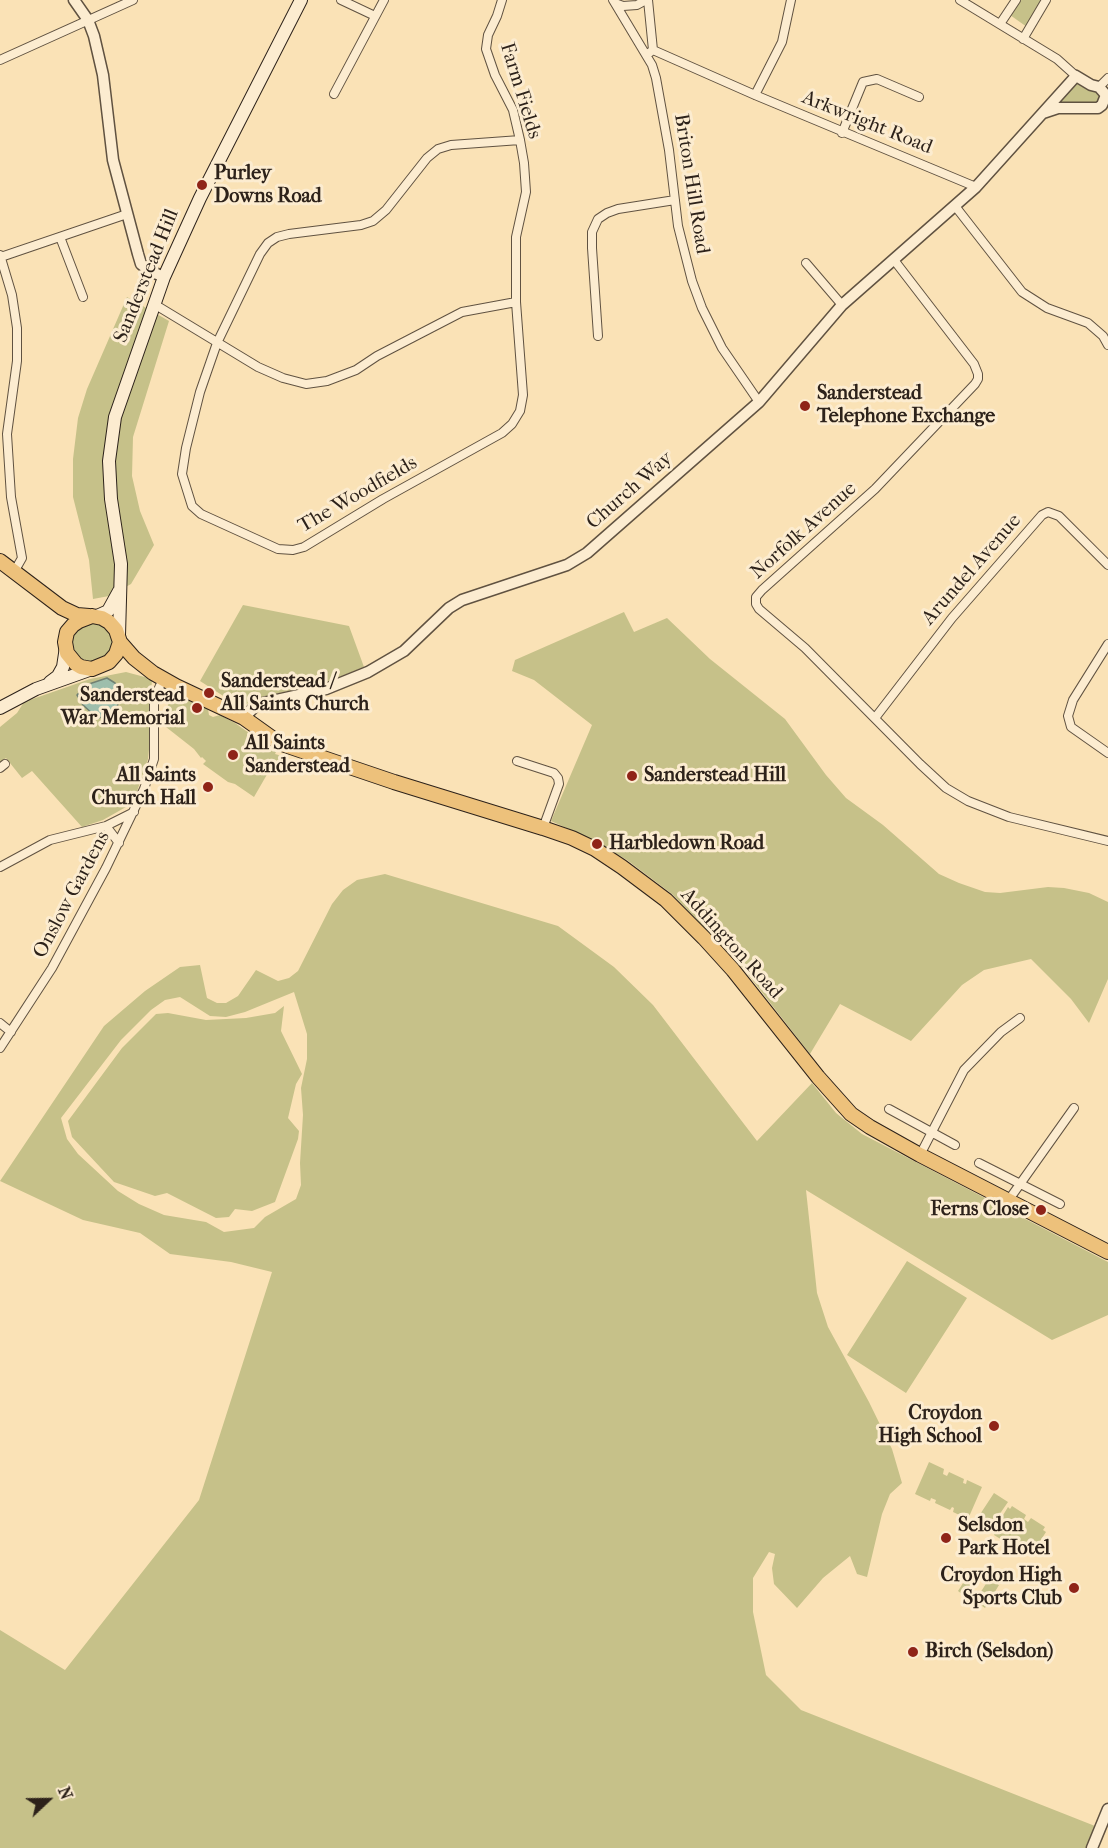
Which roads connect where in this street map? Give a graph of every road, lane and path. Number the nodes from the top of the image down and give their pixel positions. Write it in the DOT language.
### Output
graph roads {
  1 [pos="74,0"];
  2 [pos="133,0"];
  3 [pos="301,0"];
  4 [pos="341,0"];
  5 [pos="384,0"];
  6 [pos="502,0"];
  7 [pos="647,0"];
  8 [pos="791,0"];
  9 [pos="960,0"];
  10 [pos="1016,0"];
  11 [pos="1046,0"];
  12 [pos="614,2"];
  13 [pos="375,16"];
  14 [pos="88,20"];
  15 [pos="1000,24"];
  16 [pos="1023,39"];
  17 [pos="649,52"];
  18 [pos="0,60"];
  19 [pos="1076,76"];
  20 [pos="1108,78"];
  21 [pos="1104,91"];
  22 [pos="1060,93"];
  23 [pos="334,94"];
  24 [pos="755,95"];
  25 [pos="919,97"];
  26 [pos="1103,107"];
  27 [pos="1067,108"];
  28 [pos="1042,113"];
  29 [pos="843,133"];
  30 [pos="520,141"];
  31 [pos="976,187"];
  32 [pos="675,200"];
  33 [pos="956,206"];
  34 [pos="127,214"];
  35 [pos="60,237"];
  36 [pos="0,256"];
  37 [pos="894,260"];
  38 [pos="806,263"];
  39 [pos="164,277"];
  40 [pos="83,297"];
  41 [pos="516,302"];
  42 [pos="154,304"];
  43 [pos="842,305"];
  44 [pos="598,336"];
  45 [pos="217,343"];
  46 [pos="1108,345"];
  47 [pos="759,402"];
  48 [pos="0,561"];
  49 [pos="1108,565"];
  50 [pos="14,572"];
  51 [pos="121,587"];
  52 [pos="50,601"];
  53 [pos="94,616"];
  54 [pos="119,639"];
  55 [pos="65,644"];
  56 [pos="1108,644"];
  57 [pos="95,669"];
  58 [pos="158,676"];
  59 [pos="47,685"];
  60 [pos="0,708"];
  61 [pos="244,718"];
  62 [pos="876,718"];
  63 [pos="1108,753"];
  64 [pos="517,761"];
  65 [pos="134,812"];
  66 [pos="106,826"];
  67 [pos="543,828"];
  68 [pos="1108,842"];
  69 [pos="119,843"];
  70 [pos="0,867"];
  71 [pos="1020,1018"];
  72 [pos="0,1023"];
  73 [pos="11,1032"];
  74 [pos="0,1048"];
  75 [pos="1074,1108"];
  76 [pos="889,1109"];
  77 [pos="930,1132"];
  78 [pos="955,1144"];
  79 [pos="920,1155"];
  80 [pos="979,1163"];
  81 [pos="1019,1184"];
  82 [pos="1008,1201"];
  83 [pos="1060,1204"];
  84 [pos="1108,1252"];
  85 [pos="1108,1811"];
  86 [pos="1092,1848"];
  1 -- 14 [label="street"];
  2 -- 14 [label="street"];
  3 -- 39 [label="main road, Sanderstead Hill"];
  4 -- 13 [label="street"];
  5 -- 13 [label="street"];
  6 -- 30 [label="street, Farm Fields"];
  7 -- 12 [label="street"];
  7 -- 17 [label="street"];
  8 -- 24 [label="street"];
  9 -- 15 [label="street"];
  10 -- 15 [label="street"];
  11 -- 16 [label="street"];
  12 -- 17 [label="street, Briton Hill Road"];
  13 -- 23 [label="street"];
  14 -- 18 [label="street"];
  14 -- 34 [label="street"];
  15 -- 16 [label="street"];
  16 -- 19 [label="street"];
  17 -- 24 [label="street, Arkwright Road"];
  17 -- 32 [label="street, Briton Hill Road"];
  19 -- 21 [label="street"];
  19 -- 22 [label="street"];
  20 -- 21 [label="street"];
  21 -- 26 [label="street"];
  22 -- 27 [label="street"];
  22 -- 28 [label="street"];
  24 -- 29 [label="street, Arkwright Road"];
  25 -- 29 [label="street"];
  26 -- 27 [label="street"];
  27 -- 28 [label="street"];
  28 -- 31 [label="street"];
  29 -- 31 [label="street, Arkwright Road"];
  30 -- 41 [label="street, Farm Fields"];
  30 -- 45 [label="street"];
  31 -- 33 [label="street, Church Way"];
  32 -- 44 [label="street"];
  32 -- 47 [label="street, Briton Hill Road"];
  33 -- 37 [label="street, Church Way"];
  33 -- 46 [label="street"];
  34 -- 35 [label="street"];
  34 -- 39 [label="street"];
  35 -- 36 [label="street"];
  35 -- 40 [label="street"];
  36 -- 50 [label="street"];
  37 -- 43 [label="street, Church Way"];
  37 -- 62 [label="street, Norfolk Avenue"];
  38 -- 43 [label="street"];
  39 -- 42 [label="main road, Sanderstead Hill"];
  41 -- 45 [label="street"];
  41 -- 45 [label="street, The Woodfields"];
  42 -- 45 [label="street"];
  42 -- 51 [label="main road, Sanderstead Hill"];
  43 -- 47 [label="street, Church Way"];
  47 -- 61 [label="street, Church Way"];
  48 -- 50 [label="main road"];
  49 -- 62 [label="street, Arundel Avenue"];
  50 -- 52 [label="main road"];
  51 -- 53 [label="main road"];
  51 -- 54 [label="main road, Sanderstead Hill"];
  52 -- 53 [label="main road"];
  52 -- 55 [label="main road"];
  53 -- 54 [label="main road"];
  53 -- 55 [label="main road"];
  54 -- 57 [label="main road"];
  54 -- 58 [label="main road"];
  55 -- 57 [label="main road"];
  55 -- 59 [label="main road"];
  56 -- 63 [label="street"];
  57 -- 58 [label="main road"];
  57 -- 59 [label="main road"];
  58 -- 61 [label="main road, Addington Road"];
  58 -- 65 [label="street, Onslow Gardens"];
  59 -- 60 [label="main road"];
  61 -- 67 [label="main road, Addington Road"];
  62 -- 68 [label="street, Norfolk Avenue"];
  64 -- 67 [label="street"];
  65 -- 66 [label="street"];
  65 -- 69 [label="street, Onslow Gardens"];
  66 -- 69 [label="street"];
  66 -- 70 [label="street"];
  67 -- 79 [label="main road, Addington Road"];
  69 -- 73 [label="street, Onslow Gardens"];
  71 -- 77 [label="street"];
  72 -- 73 [label="street"];
  73 -- 74 [label="street, Onslow Gardens"];
  75 -- 81 [label="street"];
  76 -- 77 [label="street"];
  77 -- 78 [label="street"];
  77 -- 79 [label="street"];
  79 -- 82 [label="main road, Addington Road"];
  80 -- 81 [label="street"];
  81 -- 82 [label="street"];
  81 -- 83 [label="street"];
  82 -- 84 [label="main road, Addington Road"];
  85 -- 86 [label="street"];
}
